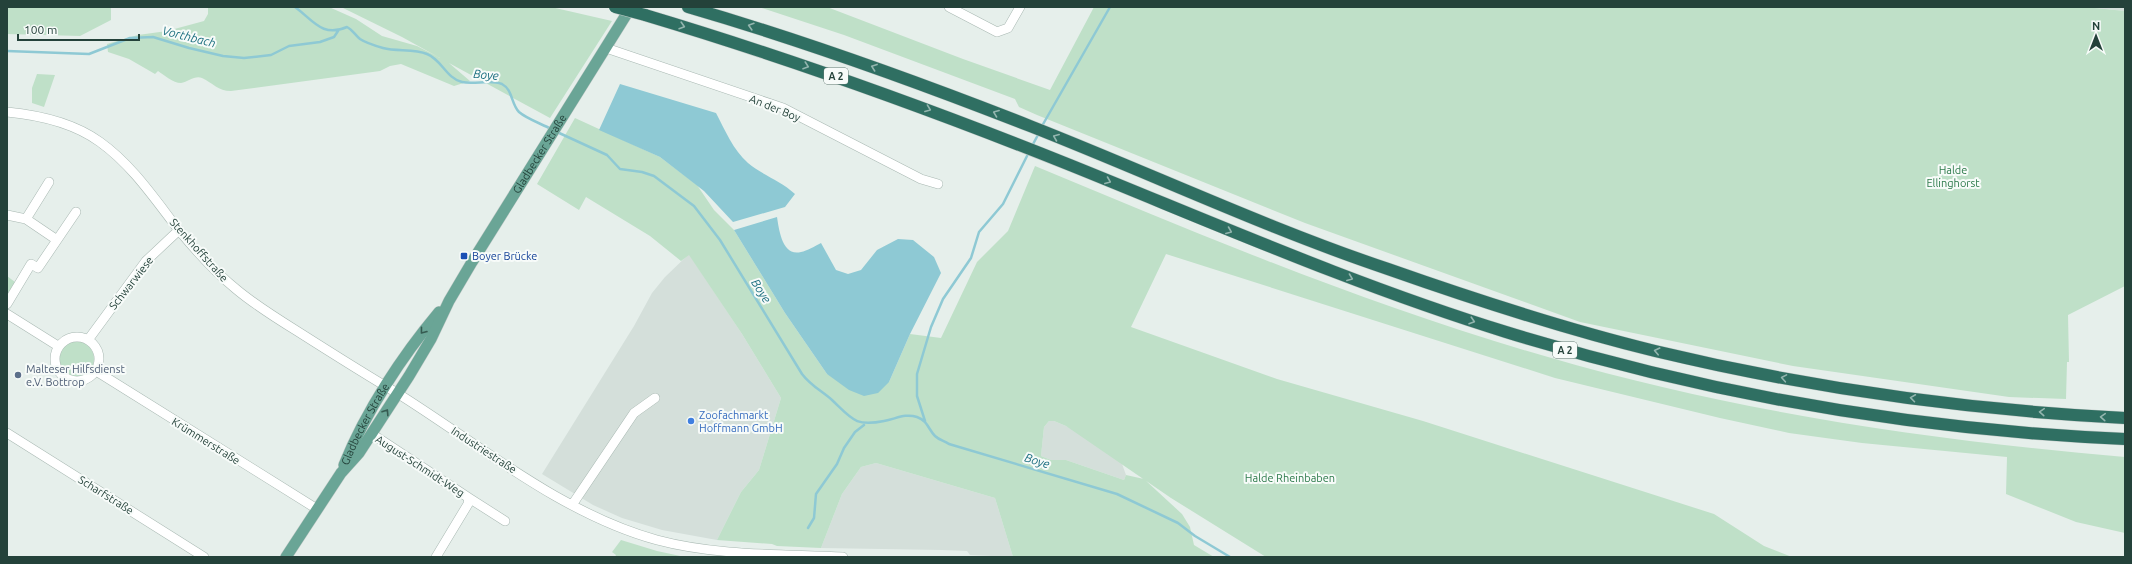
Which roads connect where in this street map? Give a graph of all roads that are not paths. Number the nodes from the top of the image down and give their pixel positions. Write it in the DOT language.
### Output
graph roads {
  1 [pos="615,7"];
  2 [pos="631,7"];
  3 [pos="688,7"];
  4 [pos="949,7"];
  5 [pos="1020,7"];
  6 [pos="606,48"];
  7 [pos="7,112"];
  8 [pos="49,182"];
  9 [pos="938,184"];
  10 [pos="76,212"];
  11 [pos="7,214"];
  12 [pos="26,219"];
  13 [pos="179,230"];
  14 [pos="57,240"];
  15 [pos="449,301"];
  16 [pos="7,304"];
  17 [pos="7,314"];
  18 [pos="88,340"];
  19 [pos="58,346"];
  20 [pos="96,371"];
  21 [pos="386,387"];
  22 [pos="398,394"];
  23 [pos="655,398"];
  24 [pos="2125,418"];
  25 [pos="7,433"];
  26 [pos="372,434"];
  27 [pos="2125,439"];
  28 [pos="341,473"];
  29 [pos="469,498"];
  30 [pos="572,505"];
  31 [pos="317,509"];
  32 [pos="504,520"];
  33 [pos="204,557"];
  34 [pos="286,557"];
  35 [pos="436,557"];
  36 [pos="843,557"];
  1 -- 27 [label="highway, A 2, one-way, bridge"];
  2 -- 6 [label="main road, Gladbecker Straße"];
  24 -- 3 [label="highway, A 2, one-way"];
  4 -- 5 [label="street"];
  6 -- 9 [label="street, An der Boy"];
  6 -- 15 [label="main road, Gladbecker Straße"];
  7 -- 13 [label="street, Stenkhoffstraße"];
  8 -- 12 [label="street"];
  10 -- 14 [label="street"];
  11 -- 12 [label="street"];
  12 -- 14 [label="street"];
  13 -- 18 [label="street, Schwarwiese"];
  13 -- 21 [label="street, Stenkhoffstraße"];
  14 -- 16 [label="street"];
  15 -- 21 [label="main road, Gladbecker Straße, one-way"];
  15 -- 22 [label="main road, Gladbecker Straße"];
  17 -- 19 [label="street"];
  18 -- 19 [label="street"];
  18 -- 20 [label="street"];
  19 -- 20 [label="street"];
  20 -- 31 [label="street, Krümmerstraße"];
  21 -- 22 [label="street, Stenkhoffstraße"];
  21 -- 28 [label="main road, Gladbecker Straße"];
  26 -- 22 [label="main road, Gladbecker Straße, one-way"];
  22 -- 30 [label="street, Industriestraße"];
  23 -- 30 [label="street"];
  25 -- 33 [label="street, Scharfstraße"];
  26 -- 28 [label="main road, Gladbecker Straße"];
  26 -- 29 [label="street, August-Schmidt-Weg"];
  28 -- 31 [label="main road, Gladbecker Straße"];
  29 -- 32 [label="street, August-Schmidt-Weg"];
  29 -- 35 [label="street, August-Schmidt-Weg"];
  30 -- 36 [label="street, Industriestraße"];
  31 -- 34 [label="main road, Gladbecker Straße"];
}
